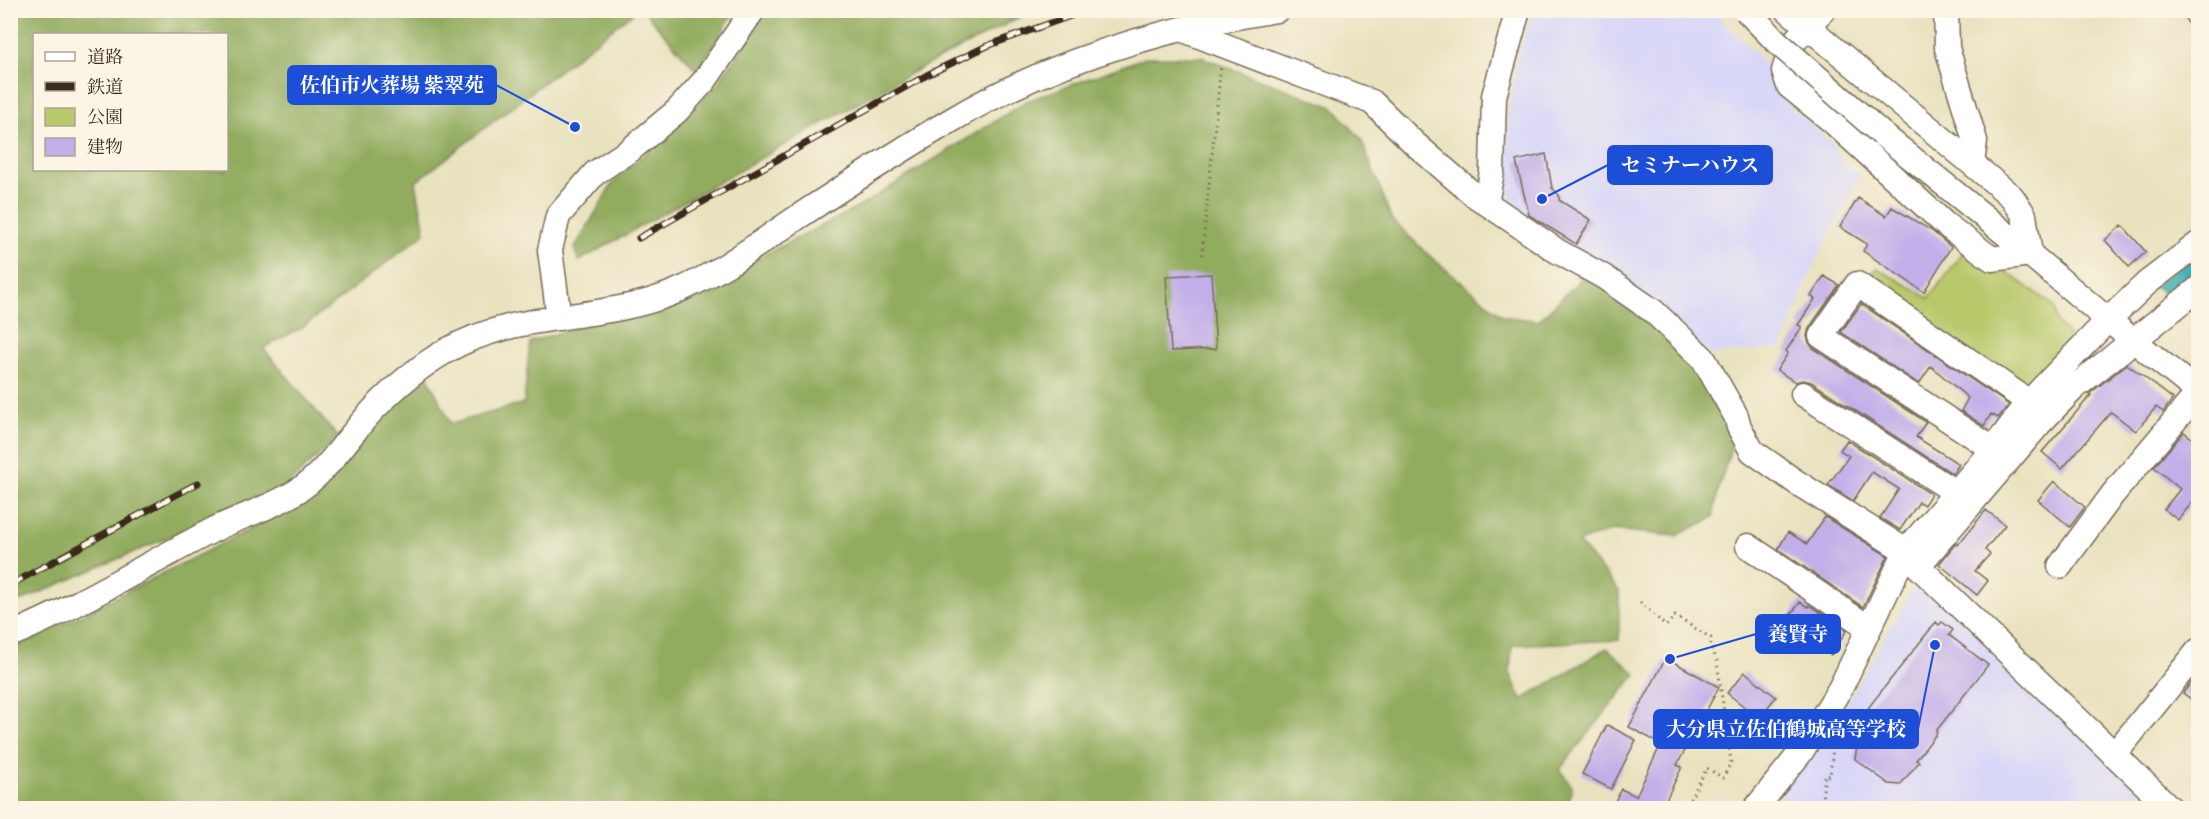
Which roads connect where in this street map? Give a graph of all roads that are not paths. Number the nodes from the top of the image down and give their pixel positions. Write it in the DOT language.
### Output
graph roads {
  1 [pos="753,10"];
  2 [pos="1276,10"];
  3 [pos="1518,10"];
  4 [pos="1746,10"];
  5 [pos="1788,10"];
  6 [pos="1946,10"];
  7 [pos="2195,10"];
  8 [pos="2199,15"];
  9 [pos="1815,18"];
  10 [pos="1181,29"];
  11 [pos="1972,163"];
  12 [pos="1486,203"];
  13 [pos="2199,244"];
  14 [pos="2030,254"];
  15 [pos="2199,289"];
  16 [pos="559,318"];
  17 [pos="2108,320"];
  18 [pos="2134,339"];
  19 [pos="2199,392"];
  20 [pos="1803,394"];
  21 [pos="2030,402"];
  22 [pos="1993,449"];
  23 [pos="1955,492"];
  24 [pos="1748,546"];
  25 [pos="1912,559"];
  26 [pos="2060,566"];
  27 [pos="1869,628"];
  28 [pos="10,635"];
  29 [pos="2199,651"];
  30 [pos="2114,755"];
  31 [pos="1756,808"];
  32 [pos="2170,808"];
  1 -- 16 [label="street"];
  2 -- 10 [label="street"];
  3 -- 12 [label="street"];
  4 -- 14 [label="street, bridge"];
  5 -- 9 [label="street"];
  6 -- 11 [label="street"];
  7 -- 8 [label="street"];
  9 -- 11 [label="street"];
  9 -- 14 [label="street"];
  10 -- 12 [label="street"];
  10 -- 16 [label="street"];
  11 -- 14 [label="street"];
  12 -- 25 [label="street"];
  13 -- 17 [label="street"];
  14 -- 17 [label="street"];
  15 -- 18 [label="street"];
  16 -- 28 [label="street"];
  17 -- 18 [label="street"];
  17 -- 21 [label="street"];
  18 -- 19 [label="street"];
  18 -- 25 [label="street"];
  19 -- 26 [label="street"];
  20 -- 23 [label="street"];
  21 -- 22 [label="street"];
  21 -- 22 [label="street"];
  22 -- 23 [label="street"];
  23 -- 25 [label="street"];
  24 -- 27 [label="street"];
  25 -- 27 [label="street"];
  25 -- 30 [label="street"];
  27 -- 31 [label="street"];
  29 -- 30 [label="street"];
  30 -- 32 [label="street"];
}
